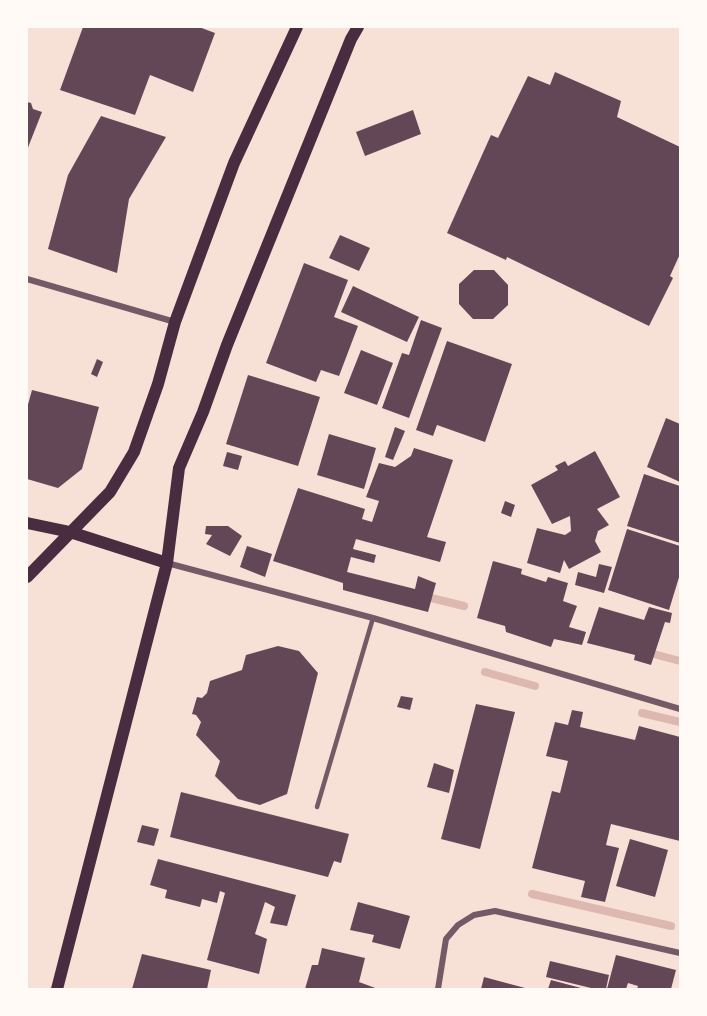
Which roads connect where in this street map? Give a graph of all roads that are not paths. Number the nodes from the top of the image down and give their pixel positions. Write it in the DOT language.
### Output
graph roads {
  1 [pos="297,27"];
  2 [pos="358,27"];
  3 [pos="27,279"];
  4 [pos="175,322"];
  5 [pos="27,523"];
  6 [pos="70,532"];
  7 [pos="167,562"];
  8 [pos="27,577"];
  9 [pos="373,618"];
  10 [pos="680,709"];
  11 [pos="317,807"];
  12 [pos="680,953"];
  13 [pos="57,989"];
  14 [pos="438,989"];
  1 -- 4 [label="main road"];
  2 -- 7 [label="main road"];
  3 -- 4 [label="street"];
  4 -- 6 [label="main road"];
  5 -- 6 [label="main road"];
  6 -- 7 [label="main road"];
  6 -- 8 [label="main road"];
  7 -- 9 [label="street"];
  7 -- 13 [label="main road"];
  9 -- 10 [label="street"];
  9 -- 11 [label="lane"];
  12 -- 14 [label="street"];
}
